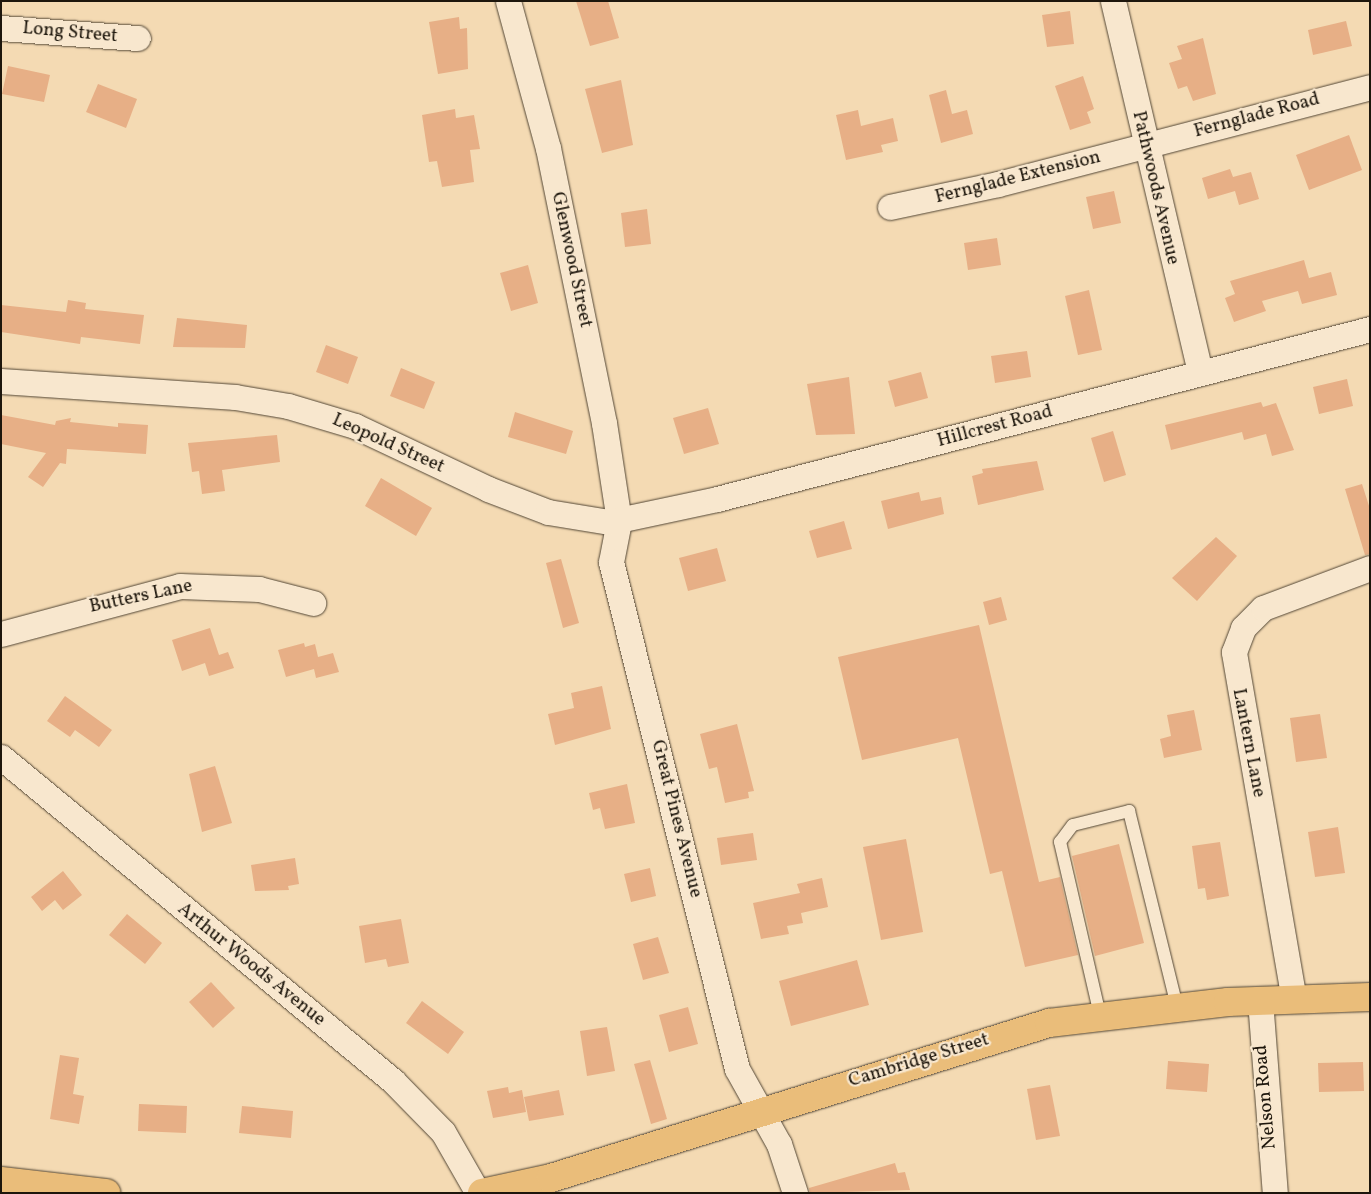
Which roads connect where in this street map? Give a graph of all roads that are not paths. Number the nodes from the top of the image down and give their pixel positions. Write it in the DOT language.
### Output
graph roads {
  1 [pos="508,1"];
  2 [pos="1113,1"];
  3 [pos="1,28"];
  4 [pos="138,38"];
  5 [pos="1370,87"];
  6 [pos="1145,146"];
  7 [pos="890,206"];
  8 [pos="1370,329"];
  9 [pos="1200,374"];
  10 [pos="1,381"];
  11 [pos="619,521"];
  12 [pos="1370,568"];
  13 [pos="313,603"];
  14 [pos="1,634"];
  15 [pos="1,757"];
  16 [pos="1370,997"];
  17 [pos="1260,1000"];
  18 [pos="1294,1000"];
  19 [pos="1177,1007"];
  20 [pos="1100,1015"];
  21 [pos="760,1112"];
  22 [pos="1,1181"];
  23 [pos="540,1187"];
  24 [pos="106,1193"];
  25 [pos="478,1193"];
  26 [pos="482,1193"];
  27 [pos="795,1193"];
  28 [pos="1275,1193"];
  1 -- 11 [label="street, Glenwood Street"];
  2 -- 6 [label="street, Pathwoods Avenue"];
  3 -- 4 [label="street, Long Street"];
  5 -- 6 [label="street, Fernglade Road"];
  6 -- 7 [label="street, Fernglade Extension"];
  6 -- 9 [label="street, Pathwoods Avenue"];
  8 -- 9 [label="street, Hillcrest Road"];
  9 -- 11 [label="street, Hillcrest Road"];
  10 -- 11 [label="street, Leopold Street"];
  11 -- 21 [label="street, Great Pines Avenue"];
  12 -- 18 [label="street, Lantern Lane"];
  13 -- 14 [label="street, Butters Lane"];
  15 -- 25 [label="street, Arthur Woods Avenue"];
  16 -- 18 [label="main road, Cambridge Street"];
  17 -- 18 [label="main road, Cambridge Street"];
  17 -- 19 [label="main road, Cambridge Street"];
  17 -- 28 [label="street, Nelson Road"];
  19 -- 20 [label="main road, Cambridge Street"];
  19 -- 20 [label="lane"];
  20 -- 21 [label="main road, Cambridge Street"];
  21 -- 23 [label="main road, Cambridge Street"];
  21 -- 27 [label="street, Great Pines Avenue"];
  22 -- 24 [label="main road"];
  23 -- 26 [label="main road, Cambridge Street"];
}
